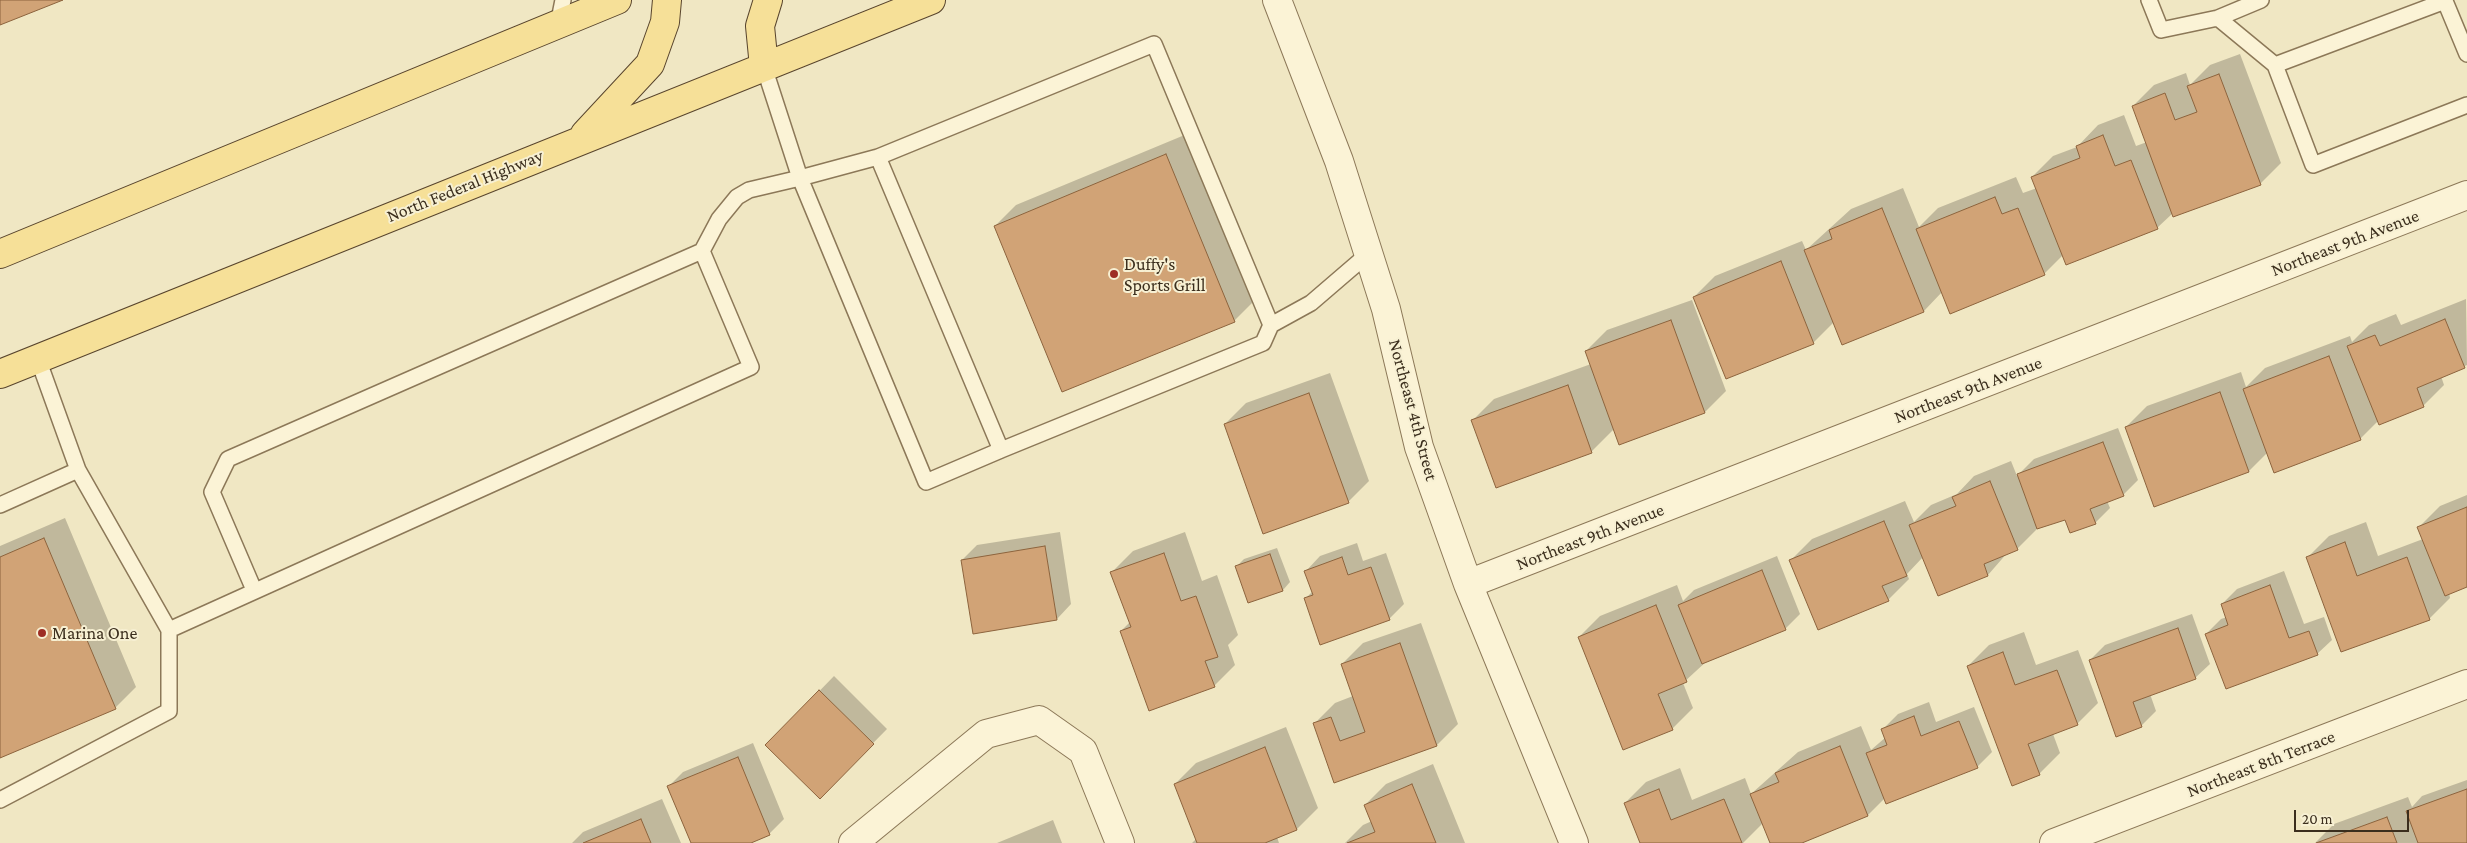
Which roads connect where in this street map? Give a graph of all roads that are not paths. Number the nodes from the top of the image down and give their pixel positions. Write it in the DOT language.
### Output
graph roads {
  1 [pos="617,0"];
  2 [pos="667,0"];
  3 [pos="768,0"];
  4 [pos="931,0"];
  5 [pos="1277,0"];
  6 [pos="2149,0"];
  7 [pos="2261,0"];
  8 [pos="2445,0"];
  9 [pos="560,12"];
  10 [pos="2218,18"];
  11 [pos="2467,54"];
  12 [pos="2275,65"];
  13 [pos="764,67"];
  14 [pos="2467,105"];
  15 [pos="579,140"];
  16 [pos="878,158"];
  17 [pos="800,178"];
  18 [pos="2467,195"];
  19 [pos="702,251"];
  20 [pos="0,254"];
  21 [pos="1368,254"];
  22 [pos="1271,325"];
  23 [pos="38,359"];
  24 [pos="0,374"];
  25 [pos="1001,450"];
  26 [pos="78,470"];
  27 [pos="0,505"];
  28 [pos="1468,584"];
  29 [pos="254,590"];
  30 [pos="168,630"];
  31 [pos="2467,684"];
  32 [pos="0,800"];
  33 [pos="853,843"];
  34 [pos="1120,843"];
  35 [pos="1574,843"];
  36 [pos="2054,843"];
  1 -- 9 [label="main road"];
  2 -- 15 [label="main road"];
  3 -- 13 [label="main road"];
  4 -- 13 [label="main road, North Federal Highway"];
  5 -- 21 [label="street, Northeast 4th Street"];
  6 -- 10 [label="lane"];
  7 -- 10 [label="lane"];
  8 -- 11 [label="lane"];
  8 -- 12 [label="lane"];
  9 -- 20 [label="main road"];
  10 -- 12 [label="lane"];
  12 -- 14 [label="lane"];
  13 -- 15 [label="main road, North Federal Highway"];
  13 -- 17 [label="lane"];
  15 -- 23 [label="main road, North Federal Highway"];
  16 -- 17 [label="lane"];
  16 -- 22 [label="lane"];
  16 -- 25 [label="lane"];
  17 -- 19 [label="lane"];
  17 -- 25 [label="lane"];
  18 -- 28 [label="street, Northeast 9th Avenue"];
  19 -- 29 [label="lane"];
  19 -- 29 [label="lane"];
  21 -- 22 [label="lane"];
  21 -- 28 [label="street, Northeast 4th Street"];
  22 -- 25 [label="lane"];
  23 -- 24 [label="main road, North Federal Highway"];
  23 -- 26 [label="lane"];
  26 -- 27 [label="lane"];
  26 -- 30 [label="lane"];
  28 -- 35 [label="street, Northeast 4th Street"];
  29 -- 30 [label="lane"];
  30 -- 32 [label="lane"];
  31 -- 36 [label="street, Northeast 8th Terrace"];
  33 -- 34 [label="street"];
}
